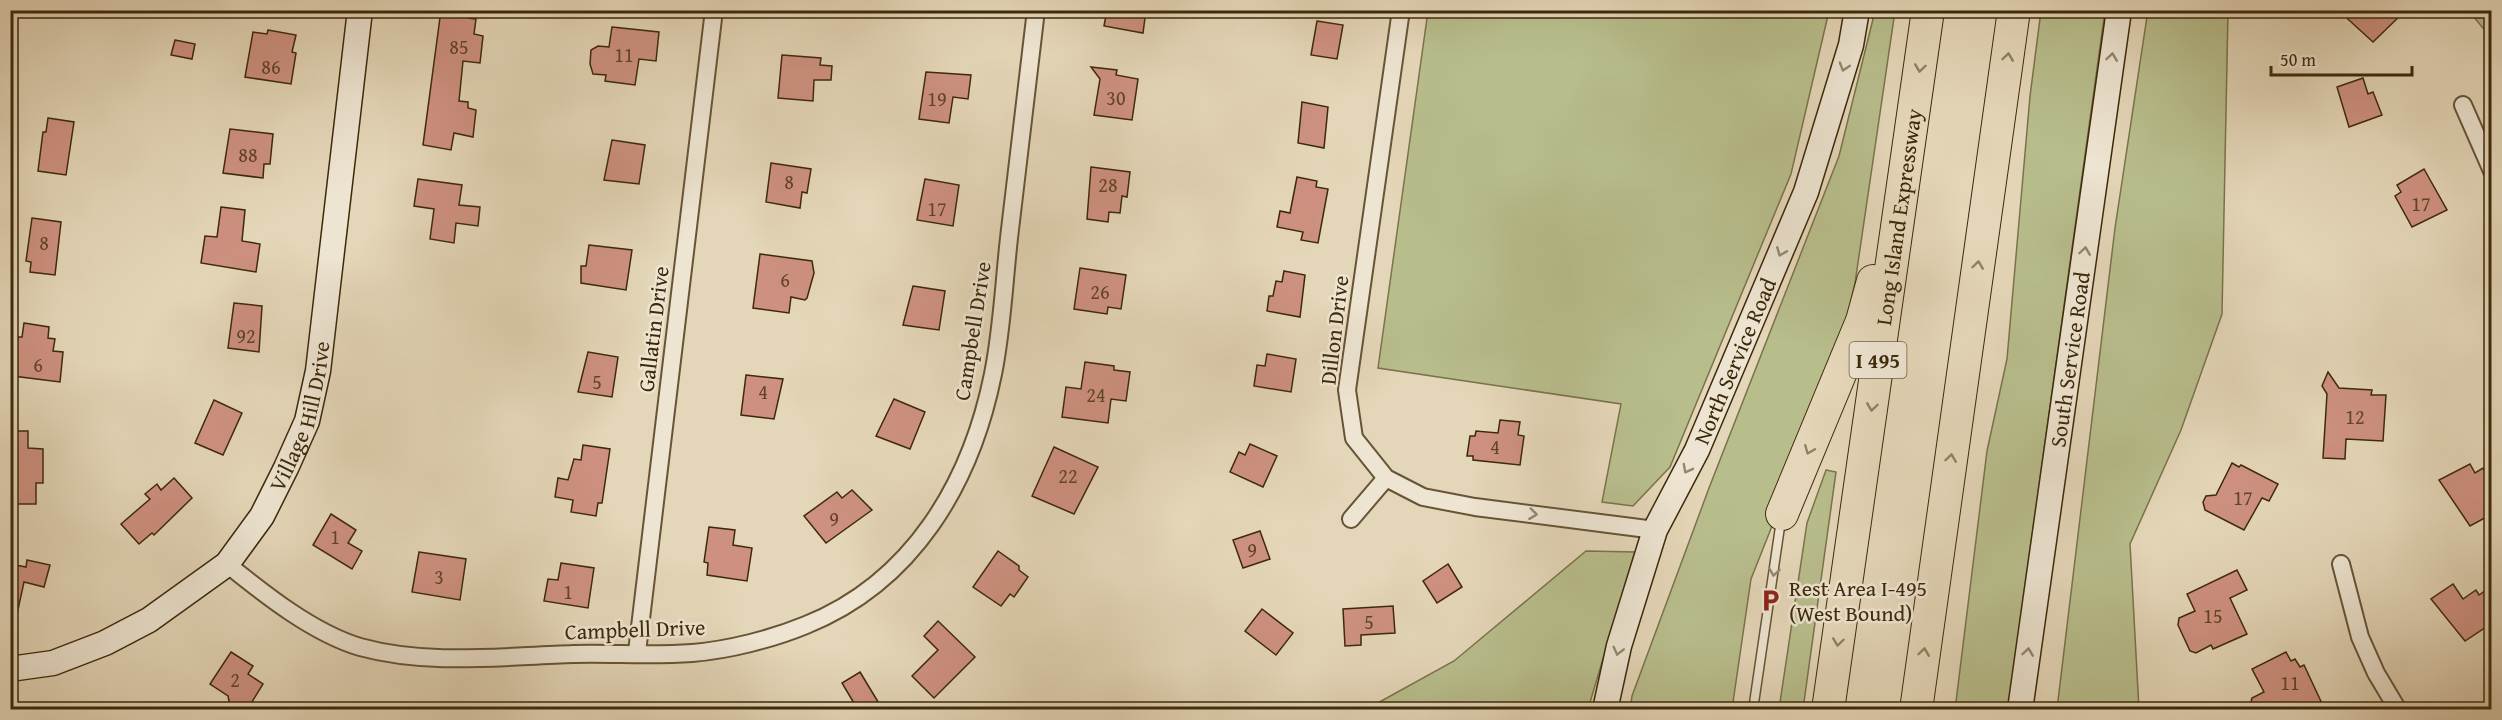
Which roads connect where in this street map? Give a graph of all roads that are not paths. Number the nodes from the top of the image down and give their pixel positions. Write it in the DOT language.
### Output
graph roads {
  1 [pos="360,10"];
  2 [pos="714,10"];
  3 [pos="1036,10"];
  4 [pos="1401,10"];
  5 [pos="1857,10"];
  6 [pos="1928,10"];
  7 [pos="2014,10"];
  8 [pos="2118,10"];
  9 [pos="2463,105"];
  10 [pos="1911,135"];
  11 [pos="2492,171"];
  12 [pos="1386,478"];
  13 [pos="1782,514"];
  14 [pos="1351,519"];
  15 [pos="1655,530"];
  16 [pos="227,564"];
  17 [pos="2341,564"];
  18 [pos="637,652"];
  19 [pos="10,669"];
  20 [pos="1605,710"];
  21 [pos="1753,710"];
  22 [pos="1828,710"];
  23 [pos="1916,710"];
  24 [pos="2020,710"];
  25 [pos="2398,710"];
  1 -- 16 [label="main road, Village Hill Drive"];
  2 -- 18 [label="street, Gallatin Drive"];
  3 -- 18 [label="street, Campbell Drive"];
  4 -- 12 [label="street, Dillon Drive"];
  5 -- 15 [label="main road, North Service Road, one-way"];
  6 -- 10 [label="highway, Long Island Expressway / I 495, one-way"];
  23 -- 7 [label="highway, one-way"];
  24 -- 8 [label="main road, South Service Road, one-way"];
  9 -- 11 [label="street"];
  10 -- 13 [label="highway, one-way"];
  10 -- 22 [label="highway, Long Island Expressway / I 495, one-way"];
  12 -- 14 [label="street"];
  12 -- 15 [label="street, Dillon Drive, one-way"];
  13 -- 21 [label="lane, one-way"];
  15 -- 20 [label="main road, North Service Road, one-way"];
  16 -- 18 [label="street, Campbell Drive"];
  16 -- 19 [label="main road, Village Hill Drive"];
  17 -- 25 [label="street"];
}
